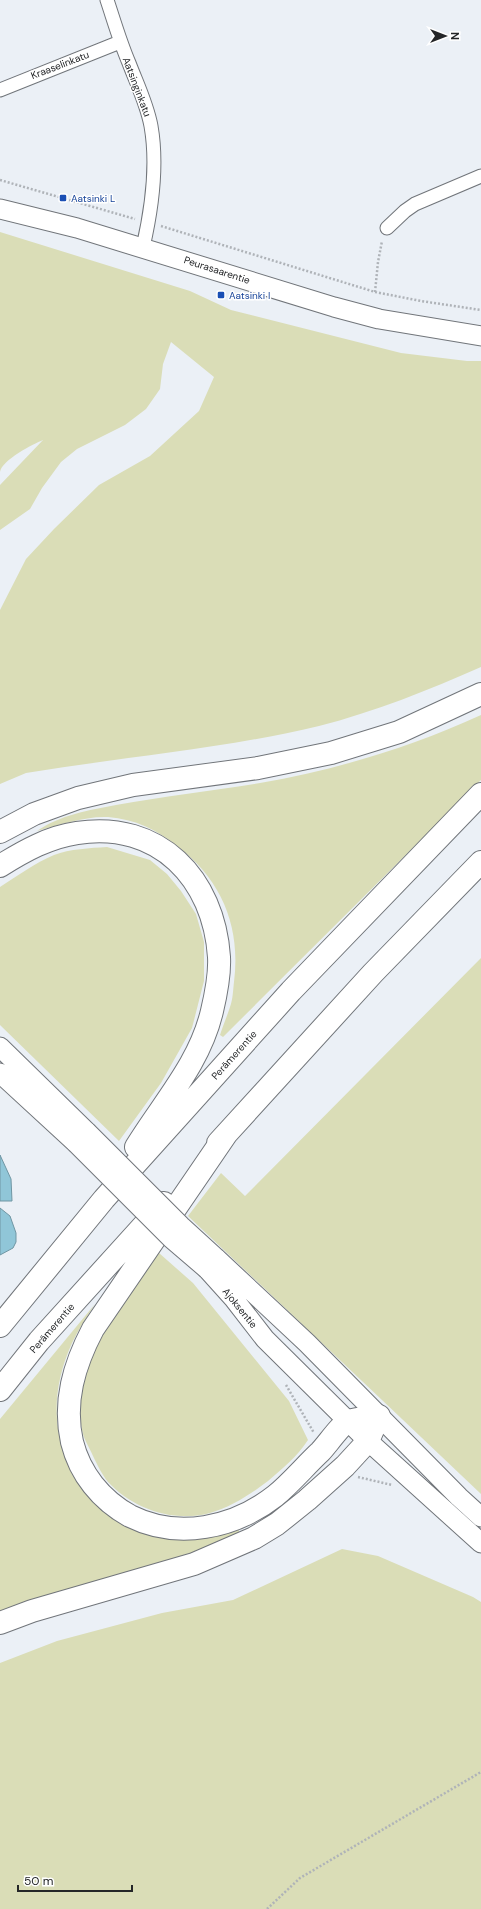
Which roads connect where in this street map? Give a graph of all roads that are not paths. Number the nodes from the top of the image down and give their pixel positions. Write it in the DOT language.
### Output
graph roads {
  1 [pos="107,0"];
  2 [pos="120,42"];
  3 [pos="0,90"];
  4 [pos="481,176"];
  5 [pos="0,209"];
  6 [pos="387,228"];
  7 [pos="143,247"];
  8 [pos="481,336"];
  9 [pos="481,694"];
  10 [pos="481,794"];
  11 [pos="0,832"];
  12 [pos="481,862"];
  13 [pos="0,866"];
  14 [pos="0,1047"];
  15 [pos="0,1072"];
  16 [pos="228,1133"];
  17 [pos="82,1138"];
  18 [pos="104,1199"];
  19 [pos="211,1263"];
  20 [pos="0,1326"];
  21 [pos="0,1390"];
  22 [pos="379,1416"];
  23 [pos="348,1421"];
  24 [pos="368,1441"];
  25 [pos="481,1517"];
  26 [pos="481,1543"];
  27 [pos="0,1623"];
  1 -- 2 [label="street, Aatsinginkatu"];
  2 -- 3 [label="street, Kraaselinkatu"];
  2 -- 7 [label="street, Aatsinginkatu"];
  4 -- 6 [label="street"];
  5 -- 7 [label="main road, Peurasaarentie"];
  7 -- 8 [label="main road, Peurasaarentie"];
  9 -- 11 [label="highway"];
  10 -- 18 [label="highway, Perämerentie"];
  12 -- 16 [label="highway, Perämerentie"];
  13 -- 18 [label="highway"];
  14 -- 17 [label="main road, Ajoksentie"];
  15 -- 17 [label="main road, Ajoksentie"];
  16 -- 21 [label="highway, Perämerentie"];
  16 -- 23 [label="highway"];
  17 -- 19 [label="main road, Ajoksentie, bridge"];
  18 -- 20 [label="highway, Perämerentie"];
  19 -- 22 [label="main road, Ajoksentie"];
  19 -- 23 [label="main road, Ajoksentie"];
  22 -- 23 [label="highway"];
  22 -- 24 [label="highway"];
  22 -- 25 [label="main road, Ajoksentie"];
  23 -- 24 [label="main road, Ajoksentie"];
  24 -- 26 [label="main road, Ajoksentie"];
  24 -- 27 [label="highway"];
}
